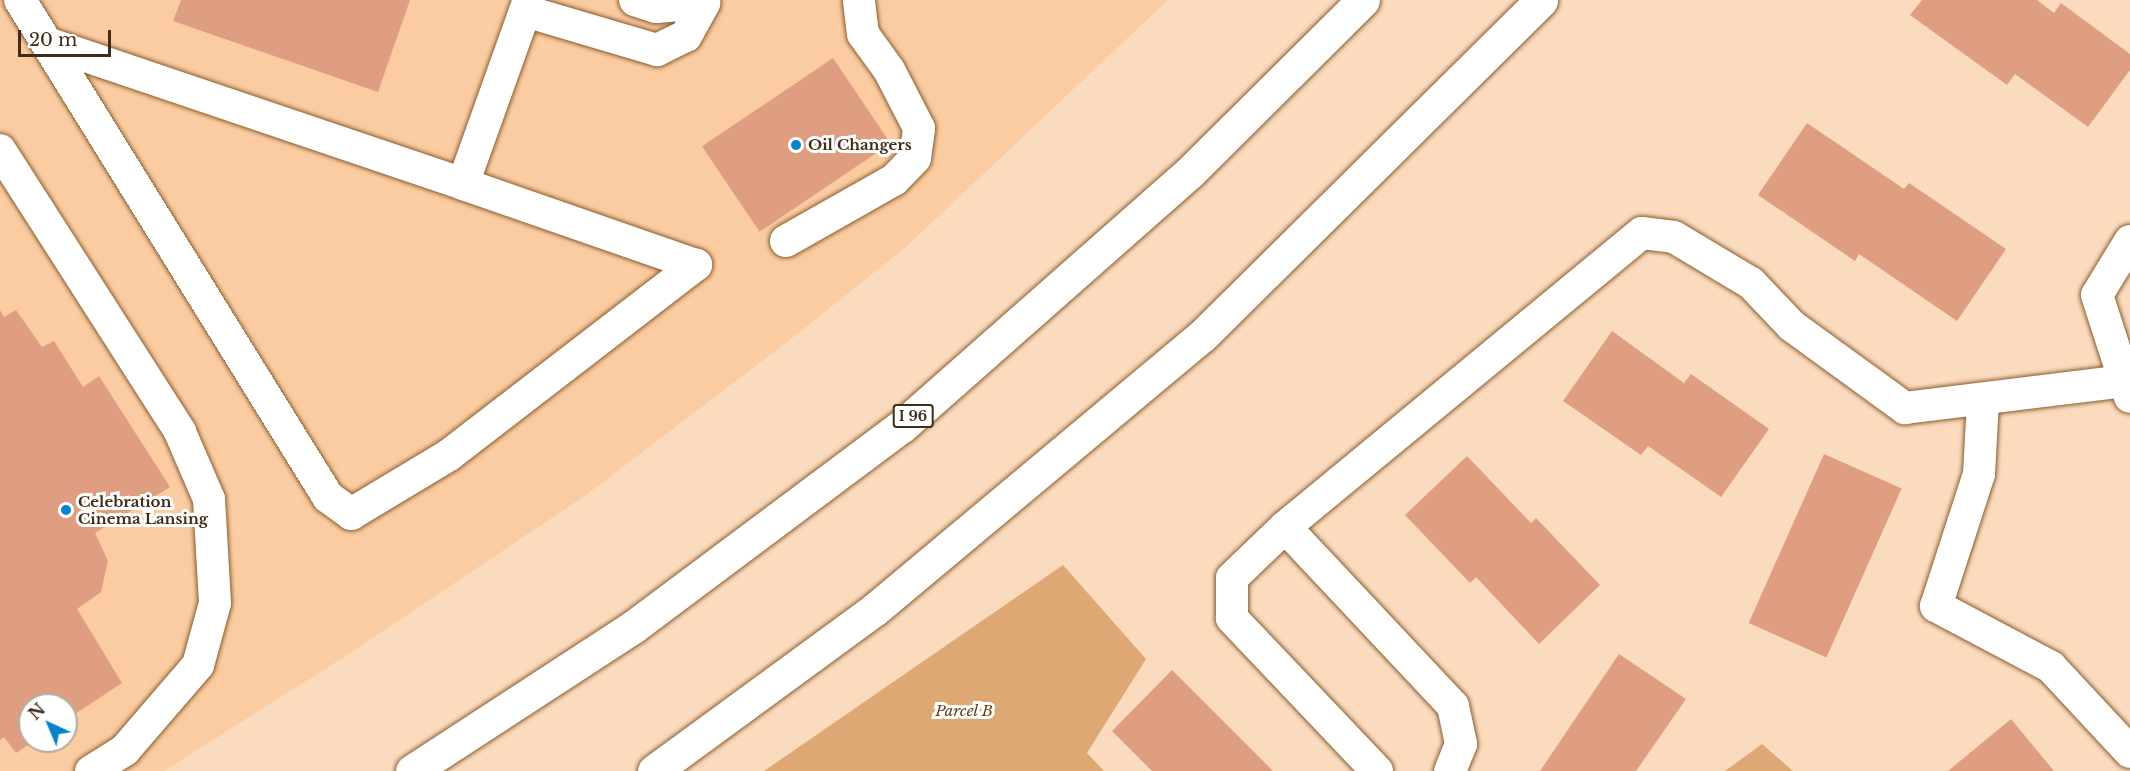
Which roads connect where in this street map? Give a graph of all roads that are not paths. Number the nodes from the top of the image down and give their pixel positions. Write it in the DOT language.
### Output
graph roads {
  1 [pos="20,0"];
  2 [pos="635,0"];
  3 [pos="859,0"];
  4 [pos="1363,0"];
  5 [pos="1541,0"];
  6 [pos="712,1"];
  7 [pos="527,5"];
  8 [pos="47,43"];
  9 [pos="0,150"];
  10 [pos="464,184"];
  11 [pos="786,241"];
  12 [pos="2130,241"];
  13 [pos="2127,389"];
  14 [pos="1983,401"];
  15 [pos="1285,527"];
  16 [pos="2130,752"];
  17 [pos="92,771"];
  18 [pos="412,771"];
  19 [pos="654,771"];
  20 [pos="1377,771"];
  21 [pos="1450,771"];
  1 -- 8 [label="street"];
  2 -- 6 [label="street"];
  3 -- 11 [label="street"];
  4 -- 18 [label="highway, I 96"];
  5 -- 19 [label="highway"];
  6 -- 7 [label="street"];
  7 -- 10 [label="street"];
  8 -- 10 [label="street"];
  8 -- 10 [label="street"];
  9 -- 17 [label="street"];
  12 -- 13 [label="street"];
  13 -- 14 [label="street"];
  14 -- 15 [label="street"];
  14 -- 16 [label="street"];
  15 -- 20 [label="street"];
  15 -- 21 [label="street"];
}
